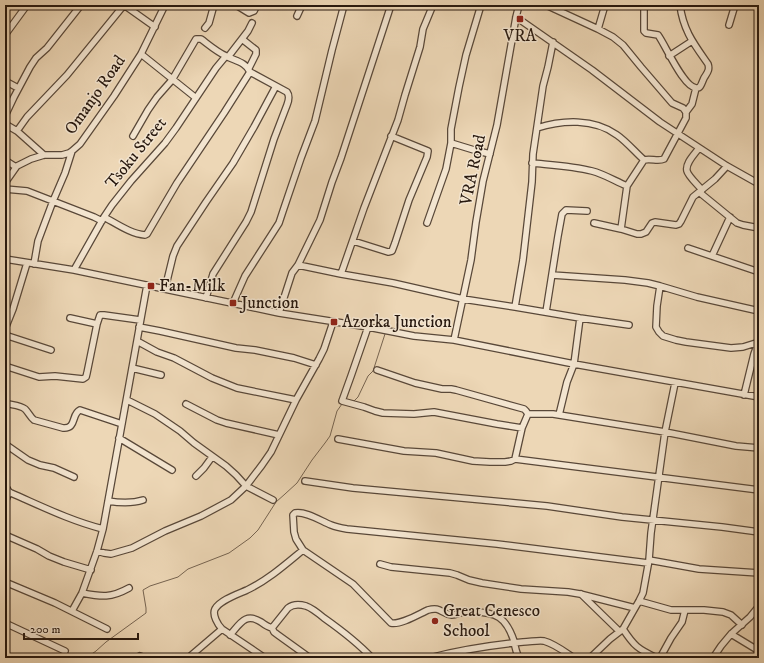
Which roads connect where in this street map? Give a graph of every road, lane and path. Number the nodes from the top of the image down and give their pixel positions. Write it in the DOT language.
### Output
graph roads {
  1 [pos="27,5"];
  2 [pos="81,5"];
  3 [pos="124,5"];
  4 [pos="165,5"];
  5 [pos="214,5"];
  6 [pos="236,5"];
  7 [pos="257,5"];
  8 [pos="302,5"];
  9 [pos="344,5"];
  10 [pos="391,5"];
  11 [pos="433,5"];
  12 [pos="481,5"];
  13 [pos="519,5"];
  14 [pos="546,5"];
  15 [pos="605,5"];
  16 [pos="644,5"];
  17 [pos="680,5"];
  18 [pos="736,5"];
  19 [pos="560,8"];
  20 [pos="297,16"];
  21 [pos="516,18"];
  22 [pos="252,23"];
  23 [pos="729,25"];
  24 [pos="155,27"];
  25 [pos="205,28"];
  26 [pos="598,29"];
  27 [pos="5,34"];
  28 [pos="242,39"];
  29 [pos="692,41"];
  30 [pos="553,42"];
  31 [pos="141,54"];
  32 [pos="669,56"];
  33 [pos="227,57"];
  34 [pos="250,70"];
  35 [pos="172,80"];
  36 [pos="5,81"];
  37 [pos="276,86"];
  38 [pos="18,88"];
  39 [pos="696,88"];
  40 [pos="196,98"];
  41 [pos="686,112"];
  42 [pos="5,116"];
  43 [pos="5,124"];
  44 [pos="537,128"];
  45 [pos="17,131"];
  46 [pos="678,134"];
  47 [pos="133,136"];
  48 [pos="392,136"];
  49 [pos="451,143"];
  50 [pos="699,148"];
  51 [pos="72,151"];
  52 [pos="490,154"];
  53 [pos="44,155"];
  54 [pos="5,160"];
  55 [pos="644,160"];
  56 [pos="532,163"];
  57 [pos="726,166"];
  58 [pos="16,167"];
  59 [pos="5,183"];
  60 [pos="759,184"];
  61 [pos="627,186"];
  62 [pos="5,189"];
  63 [pos="701,191"];
  64 [pos="53,201"];
  65 [pos="587,211"];
  66 [pos="730,217"];
  67 [pos="103,219"];
  68 [pos="428,223"];
  69 [pos="594,223"];
  70 [pos="759,228"];
  71 [pos="621,229"];
  72 [pos="353,241"];
  73 [pos="688,248"];
  74 [pos="712,256"];
  75 [pos="5,259"];
  76 [pos="27,263"];
  77 [pos="34,264"];
  78 [pos="298,265"];
  79 [pos="74,270"];
  80 [pos="759,272"];
  81 [pos="341,274"];
  82 [pos="552,275"];
  83 [pos="147,285"];
  84 [pos="660,286"];
  85 [pos="165,289"];
  86 [pos="206,298"];
  87 [pos="463,298"];
  88 [pos="233,303"];
  89 [pos="515,306"];
  90 [pos="759,311"];
  91 [pos="546,312"];
  92 [pos="279,313"];
  93 [pos="70,318"];
  94 [pos="580,318"];
  95 [pos="140,320"];
  96 [pos="333,322"];
  97 [pos="97,324"];
  98 [pos="629,325"];
  99 [pos="139,327"];
  100 [pos="368,327"];
  101 [pos="5,329"];
  102 [pos="5,335"];
  103 [pos="454,340"];
  104 [pos="137,341"];
  105 [pos="759,341"];
  106 [pos="51,350"];
  107 [pos="574,364"];
  108 [pos="316,365"];
  109 [pos="5,366"];
  110 [pos="132,368"];
  111 [pos="377,370"];
  112 [pos="161,374"];
  113 [pos="675,383"];
  114 [pos="744,395"];
  115 [pos="759,397"];
  116 [pos="127,400"];
  117 [pos="296,400"];
  118 [pos="5,403"];
  119 [pos="186,404"];
  120 [pos="528,414"];
  121 [pos="559,415"];
  122 [pos="122,424"];
  123 [pos="522,428"];
  124 [pos="665,432"];
  125 [pos="279,435"];
  126 [pos="119,438"];
  127 [pos="338,439"];
  128 [pos="5,444"];
  129 [pos="759,448"];
  130 [pos="212,457"];
  131 [pos="515,459"];
  132 [pos="172,470"];
  133 [pos="196,476"];
  134 [pos="74,477"];
  135 [pos="659,477"];
  136 [pos="305,481"];
  137 [pos="5,485"];
  138 [pos="246,486"];
  139 [pos="759,490"];
  140 [pos="9,492"];
  141 [pos="143,500"];
  142 [pos="273,500"];
  143 [pos="108,501"];
  144 [pos="5,503"];
  145 [pos="653,520"];
  146 [pos="103,529"];
  147 [pos="759,532"];
  148 [pos="5,535"];
  149 [pos="304,550"];
  150 [pos="97,551"];
  151 [pos="649,561"];
  152 [pos="380,564"];
  153 [pos="91,570"];
  154 [pos="759,573"];
  155 [pos="5,582"];
  156 [pos="129,588"];
  157 [pos="82,593"];
  158 [pos="580,594"];
  159 [pos="639,602"];
  160 [pos="759,606"];
  161 [pos="635,608"];
  162 [pos="685,610"];
  163 [pos="72,611"];
  164 [pos="5,623"];
  165 [pos="742,625"];
  166 [pos="272,628"];
  167 [pos="107,629"];
  168 [pos="222,629"];
  169 [pos="621,630"];
  170 [pos="731,634"];
  171 [pos="230,635"];
  172 [pos="514,643"];
  173 [pos="65,651"];
  174 [pos="759,651"];
  175 [pos="188,658"];
  176 [pos="266,658"];
  177 [pos="310,658"];
  178 [pos="372,658"];
  179 [pos="429,658"];
  180 [pos="519,658"];
  181 [pos="574,658"];
  182 [pos="590,658"];
  183 [pos="657,658"];
  184 [pos="660,658"];
  185 [pos="713,658"];
  1 -- 27 [label="street"];
  2 -- 38 [label="street"];
  3 -- 24 [label="street"];
  3 -- 45 [label="street"];
  4 -- 24 [label="street, Omanjo Road"];
  5 -- 25 [label="street"];
  6 -- 7 [label="street"];
  8 -- 20 [label="street"];
  9 -- 88 [label="street"];
  10 -- 78 [label="street"];
  11 -- 48 [label="street"];
  12 -- 49 [label="street"];
  13 -- 21 [label="street, VRA Road"];
  14 -- 19 [label="street"];
  15 -- 26 [label="street"];
  16 -- 32 [label="street"];
  17 -- 29 [label="street"];
  18 -- 23 [label="street"];
  19 -- 26 [label="street"];
  21 -- 30 [label="street"];
  21 -- 52 [label="street, VRA Road"];
  22 -- 28 [label="street, Tsoku Street"];
  24 -- 31 [label="street, Omanjo Road"];
  26 -- 41 [label="street"];
  28 -- 33 [label="street, Tsoku Street"];
  28 -- 34 [label="street"];
  29 -- 32 [label="street"];
  29 -- 39 [label="street"];
  30 -- 44 [label="street"];
  30 -- 46 [label="street"];
  31 -- 35 [label="street"];
  31 -- 51 [label="street, Omanjo Road"];
  32 -- 39 [label="street"];
  33 -- 34 [label="street"];
  33 -- 35 [label="street"];
  33 -- 40 [label="street, Tsoku Street"];
  34 -- 37 [label="street"];
  34 -- 67 [label="street"];
  35 -- 40 [label="street"];
  35 -- 47 [label="street"];
  36 -- 38 [label="street"];
  37 -- 85 [label="street"];
  37 -- 86 [label="street"];
  38 -- 42 [label="street"];
  39 -- 41 [label="street"];
  40 -- 67 [label="street, Tsoku Street"];
  41 -- 46 [label="street"];
  43 -- 45 [label="street"];
  44 -- 55 [label="street"];
  44 -- 56 [label="street"];
  45 -- 53 [label="street"];
  46 -- 50 [label="street"];
  46 -- 55 [label="street"];
  48 -- 72 [label="street"];
  48 -- 72 [label="street"];
  49 -- 52 [label="street"];
  49 -- 68 [label="street"];
  50 -- 57 [label="street"];
  50 -- 63 [label="street"];
  51 -- 53 [label="street, Omanjo Road"];
  51 -- 64 [label="street"];
  52 -- 87 [label="street, VRA Road"];
  53 -- 58 [label="street, Omanjo Road"];
  54 -- 58 [label="street"];
  55 -- 61 [label="street"];
  56 -- 61 [label="street"];
  56 -- 89 [label="street"];
  57 -- 60 [label="street"];
  57 -- 63 [label="street"];
  58 -- 59 [label="street, Omanjo Road"];
  61 -- 71 [label="street"];
  62 -- 64 [label="street"];
  63 -- 66 [label="street"];
  63 -- 71 [label="street"];
  64 -- 67 [label="street"];
  64 -- 77 [label="street"];
  65 -- 82 [label="street"];
  66 -- 70 [label="street"];
  66 -- 74 [label="street"];
  67 -- 79 [label="street, Tsoku Street"];
  69 -- 71 [label="street"];
  72 -- 81 [label="street"];
  73 -- 74 [label="street"];
  74 -- 80 [label="street"];
  75 -- 76 [label="street"];
  76 -- 77 [label="street"];
  76 -- 101 [label="street"];
  77 -- 79 [label="street"];
  78 -- 81 [label="street"];
  78 -- 92 [label="street"];
  79 -- 83 [label="street"];
  81 -- 87 [label="street"];
  82 -- 84 [label="street"];
  82 -- 91 [label="street"];
  83 -- 85 [label="street"];
  83 -- 95 [label="street"];
  84 -- 90 [label="street"];
  84 -- 105 [label="street"];
  85 -- 86 [label="street"];
  86 -- 88 [label="street"];
  87 -- 89 [label="street"];
  87 -- 103 [label="street, VRA Road"];
  88 -- 92 [label="street"];
  89 -- 91 [label="street"];
  91 -- 94 [label="street"];
  92 -- 96 [label="street"];
  93 -- 97 [label="street"];
  94 -- 98 [label="street"];
  94 -- 107 [label="street"];
  95 -- 97 [label="street"];
  95 -- 99 [label="street"];
  96 -- 100 [label="street"];
  96 -- 108 [label="street"];
  97 -- 109 [label="street"];
  99 -- 104 [label="street"];
  99 -- 108 [label="street"];
  100 -- 103 [label="street"];
  100 -- 123 [label="street"];
  102 -- 106 [label="street"];
  103 -- 107 [label="street"];
  104 -- 110 [label="street"];
  104 -- 117 [label="street"];
  105 -- 114 [label="street"];
  107 -- 113 [label="street"];
  107 -- 121 [label="street"];
  108 -- 117 [label="street"];
  110 -- 112 [label="street"];
  110 -- 116 [label="street"];
  111 -- 120 [label="street"];
  113 -- 114 [label="street"];
  113 -- 124 [label="street"];
  114 -- 115 [label="street"];
  116 -- 122 [label="street"];
  116 -- 130 [label="street"];
  117 -- 125 [label="street"];
  118 -- 122 [label="street"];
  119 -- 125 [label="street"];
  120 -- 121 [label="street"];
  120 -- 123 [label="street"];
  121 -- 124 [label="street"];
  122 -- 126 [label="street"];
  123 -- 131 [label="street"];
  124 -- 129 [label="street"];
  124 -- 135 [label="street"];
  125 -- 138 [label="street"];
  126 -- 132 [label="street"];
  126 -- 143 [label="street"];
  127 -- 131 [label="street"];
  128 -- 134 [label="street"];
  130 -- 133 [label="street"];
  130 -- 138 [label="street"];
  131 -- 135 [label="street"];
  135 -- 139 [label="street"];
  135 -- 145 [label="street"];
  136 -- 145 [label="street"];
  137 -- 140 [label="street"];
  138 -- 142 [label="street"];
  138 -- 150 [label="street"];
  140 -- 144 [label="street"];
  140 -- 146 [label="street"];
  141 -- 143 [label="street"];
  143 -- 146 [label="street"];
  145 -- 147 [label="street"];
  145 -- 151 [label="street"];
  146 -- 150 [label="street"];
  148 -- 153 [label="street"];
  149 -- 151 [label="street"];
  149 -- 168 [label="street"];
  149 -- 172 [label="street"];
  150 -- 153 [label="street"];
  151 -- 154 [label="street"];
  151 -- 159 [label="street"];
  152 -- 158 [label="street"];
  153 -- 157 [label="street"];
  155 -- 163 [label="street"];
  156 -- 157 [label="street"];
  157 -- 163 [label="street"];
  158 -- 161 [label="street"];
  158 -- 169 [label="street"];
  159 -- 161 [label="street"];
  159 -- 162 [label="street"];
  160 -- 165 [label="street"];
  161 -- 169 [label="street"];
  162 -- 165 [label="street"];
  162 -- 184 [label="street"];
  163 -- 167 [label="street"];
  164 -- 173 [label="street"];
  165 -- 170 [label="street"];
  166 -- 171 [label="street"];
  166 -- 177 [label="street"];
  166 -- 178 [label="street"];
  168 -- 171 [label="street"];
  168 -- 175 [label="street"];
  169 -- 182 [label="street"];
  169 -- 183 [label="street"];
  170 -- 174 [label="street"];
  170 -- 185 [label="street"];
  171 -- 176 [label="street"];
  172 -- 179 [label="street"];
  172 -- 180 [label="street"];
  172 -- 181 [label="street"];
}
